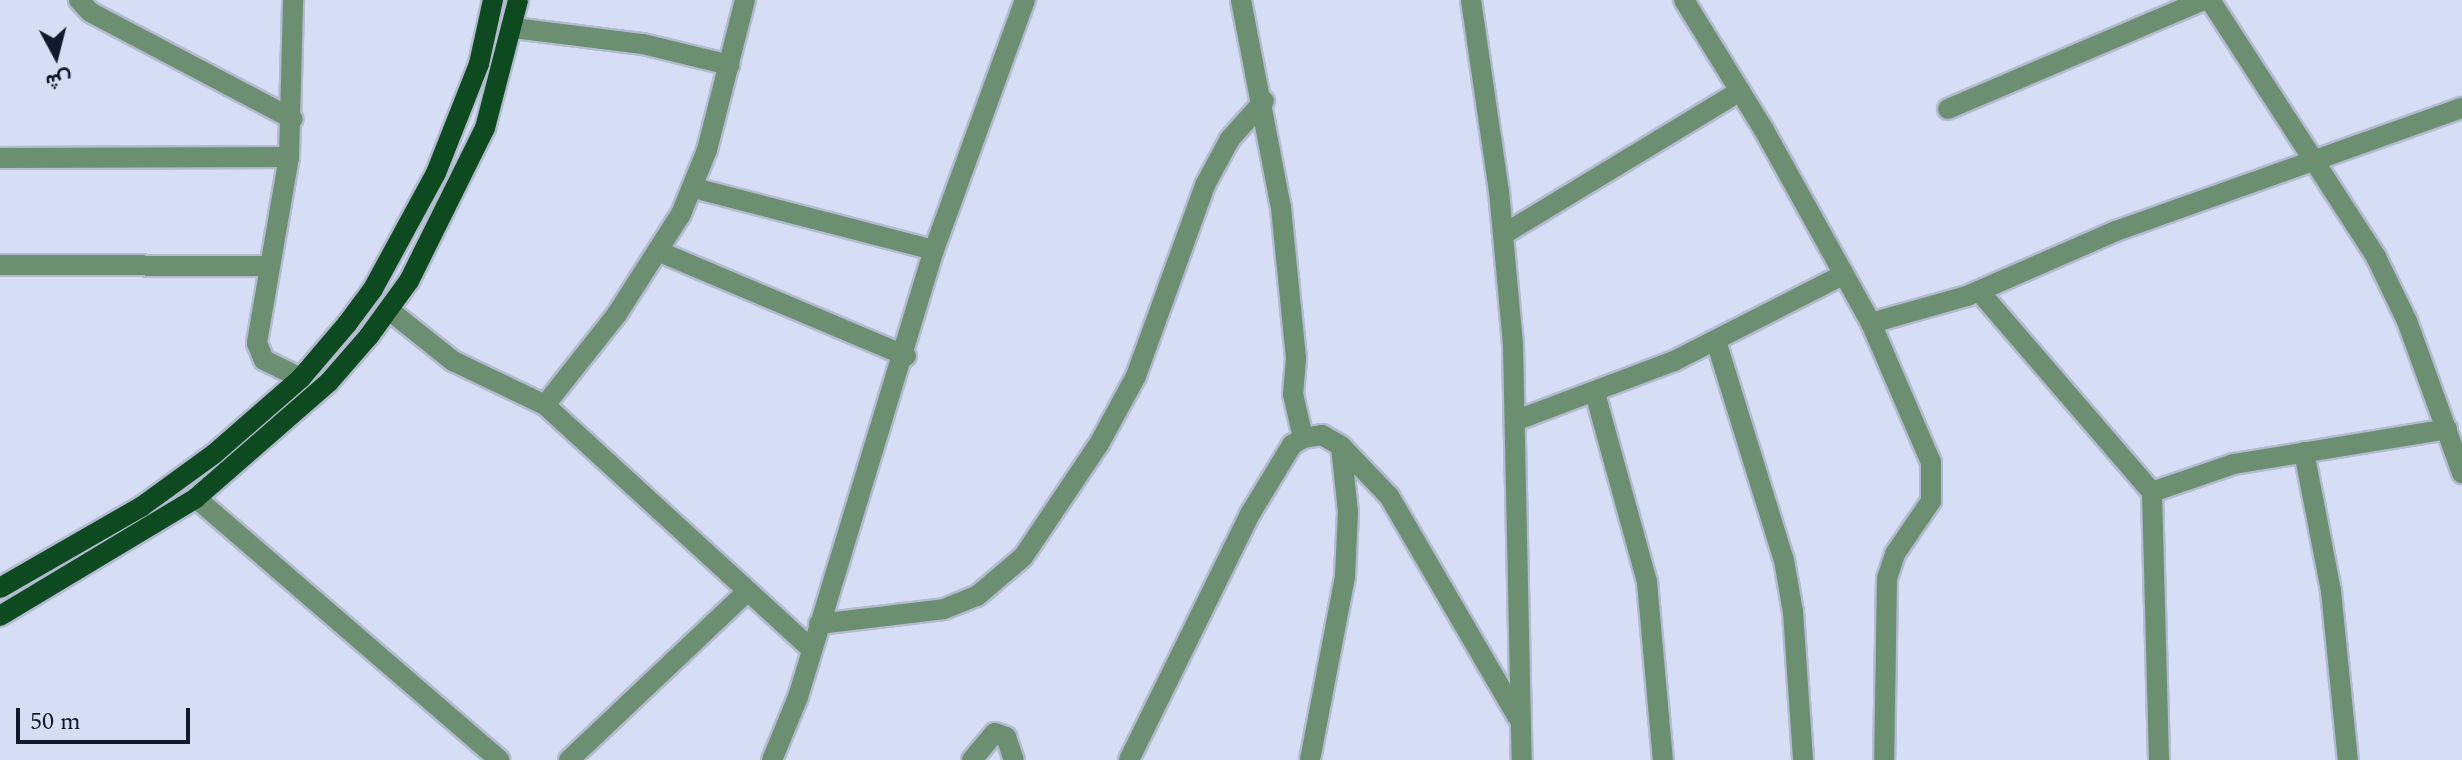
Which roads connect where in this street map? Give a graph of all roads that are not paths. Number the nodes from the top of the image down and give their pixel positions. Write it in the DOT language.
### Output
graph roads {
  1 [pos="79,0"];
  2 [pos="293,0"];
  3 [pos="493,0"];
  4 [pos="518,0"];
  5 [pos="745,0"];
  6 [pos="1025,0"];
  7 [pos="1241,0"];
  8 [pos="1471,0"];
  9 [pos="1684,0"];
  10 [pos="2204,0"];
  11 [pos="2210,0"];
  12 [pos="514,28"];
  13 [pos="730,65"];
  14 [pos="1740,91"];
  15 [pos="1264,101"];
  16 [pos="2462,108"];
  17 [pos="1948,109"];
  18 [pos="293,119"];
  19 [pos="289,157"];
  20 [pos="0,158"];
  21 [pos="2310,158"];
  22 [pos="694,188"];
  23 [pos="1504,234"];
  24 [pos="934,250"];
  25 [pos="660,252"];
  26 [pos="0,265"];
  27 [pos="269,266"];
  28 [pos="1843,275"];
  29 [pos="1979,291"];
  30 [pos="389,310"];
  31 [pos="1871,323"];
  32 [pos="1716,341"];
  33 [pos="906,356"];
  34 [pos="301,378"];
  35 [pos="1595,393"];
  36 [pos="545,405"];
  37 [pos="1517,420"];
  38 [pos="2450,420"];
  39 [pos="1303,438"];
  40 [pos="1341,446"];
  41 [pos="2304,452"];
  42 [pos="2462,473"];
  43 [pos="2152,492"];
  44 [pos="196,498"];
  45 [pos="0,588"];
  46 [pos="748,591"];
  47 [pos="0,616"];
  48 [pos="819,624"];
  49 [pos="811,649"];
  50 [pos="1520,721"];
  51 [pos="499,760"];
  52 [pos="569,760"];
  53 [pos="772,760"];
  54 [pos="972,760"];
  55 [pos="1014,760"];
  56 [pos="1129,760"];
  57 [pos="1310,760"];
  58 [pos="1522,760"];
  59 [pos="1663,760"];
  60 [pos="1803,760"];
  61 [pos="1884,760"];
  62 [pos="2159,760"];
  63 [pos="2348,760"];
  1 -- 18 [label="street"];
  2 -- 18 [label="street"];
  3 -- 34 [label="main road"];
  4 -- 12 [label="main road"];
  5 -- 13 [label="street"];
  6 -- 24 [label="street"];
  7 -- 15 [label="street"];
  8 -- 23 [label="street"];
  9 -- 14 [label="street"];
  10 -- 17 [label="street"];
  11 -- 21 [label="street"];
  12 -- 13 [label="street"];
  12 -- 30 [label="main road"];
  13 -- 22 [label="street"];
  14 -- 23 [label="street"];
  14 -- 28 [label="street"];
  15 -- 39 [label="street"];
  15 -- 48 [label="street"];
  16 -- 21 [label="street"];
  18 -- 19 [label="street"];
  19 -- 20 [label="street"];
  19 -- 27 [label="street"];
  21 -- 29 [label="street"];
  21 -- 38 [label="street"];
  22 -- 24 [label="street"];
  22 -- 25 [label="street"];
  23 -- 37 [label="street"];
  24 -- 33 [label="street"];
  25 -- 33 [label="street"];
  25 -- 36 [label="street"];
  26 -- 27 [label="street"];
  27 -- 34 [label="street"];
  28 -- 31 [label="street"];
  28 -- 32 [label="street"];
  29 -- 31 [label="street"];
  29 -- 43 [label="street"];
  30 -- 36 [label="street"];
  30 -- 44 [label="main road"];
  31 -- 61 [label="street"];
  32 -- 35 [label="street"];
  32 -- 60 [label="street"];
  33 -- 48 [label="street"];
  34 -- 45 [label="main road"];
  35 -- 37 [label="street"];
  35 -- 59 [label="street"];
  36 -- 46 [label="street"];
  37 -- 50 [label="street"];
  38 -- 41 [label="street"];
  38 -- 42 [label="street"];
  39 -- 40 [label="street"];
  39 -- 56 [label="street"];
  40 -- 50 [label="street"];
  40 -- 57 [label="street"];
  41 -- 43 [label="street"];
  41 -- 63 [label="street"];
  43 -- 62 [label="street"];
  44 -- 47 [label="main road"];
  44 -- 51 [label="street"];
  46 -- 49 [label="street"];
  46 -- 52 [label="street"];
  48 -- 49 [label="street"];
  49 -- 53 [label="street"];
  50 -- 58 [label="street"];
  54 -- 55 [label="street"];
}
